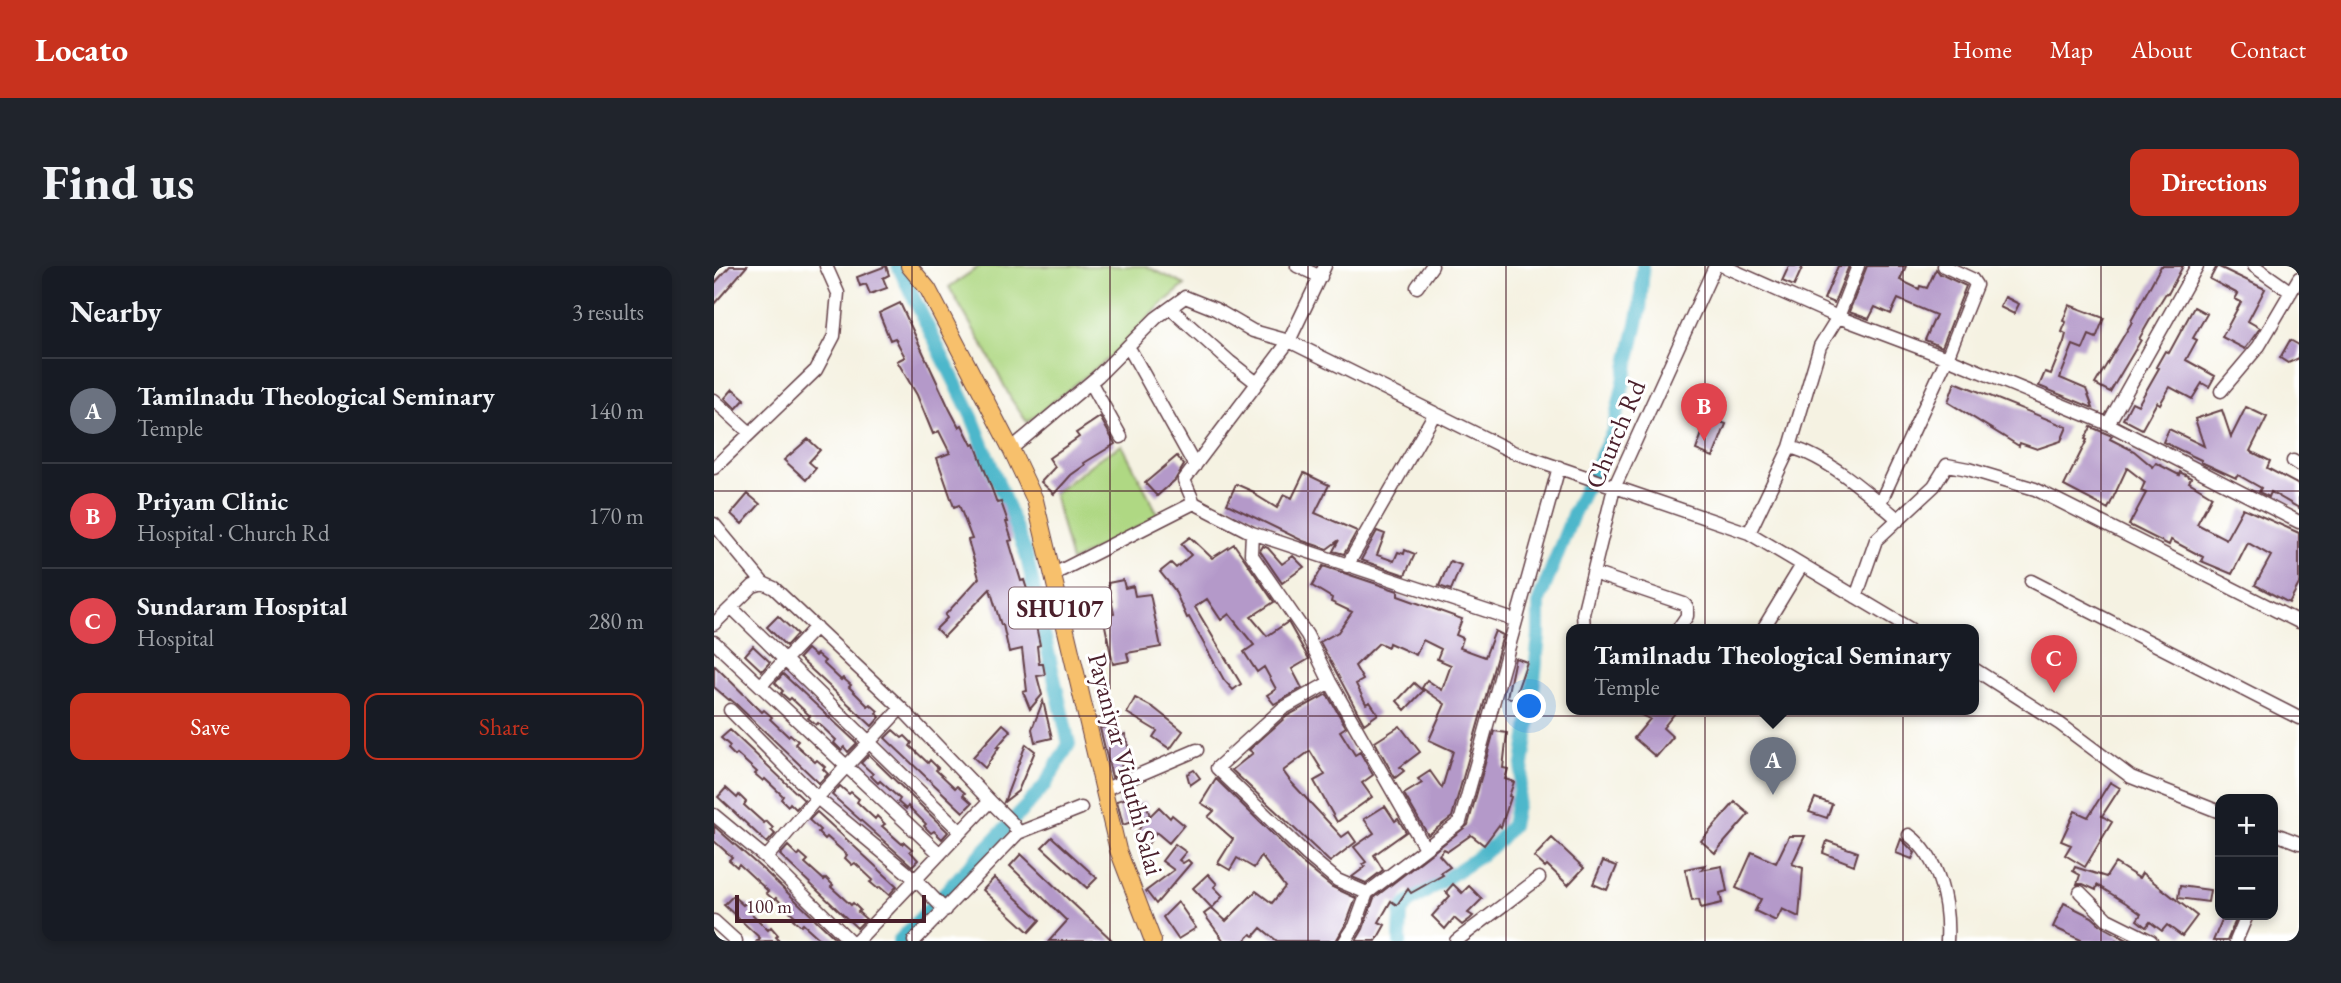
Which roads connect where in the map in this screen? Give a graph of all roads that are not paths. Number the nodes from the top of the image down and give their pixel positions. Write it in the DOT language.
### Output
graph roads {
  1 [pos="826,266"];
  2 [pos="913,266"];
  3 [pos="1297,266"];
  4 [pos="1432,266"];
  5 [pos="1716,266"];
  6 [pos="1723,266"];
  7 [pos="1858,266"];
  8 [pos="1944,266"];
  9 [pos="2197,266"];
  10 [pos="2254,266"];
  11 [pos="1323,271"];
  12 [pos="2299,278"];
  13 [pos="1417,287"];
  14 [pos="2291,292"];
  15 [pos="1170,308"];
  16 [pos="1838,317"];
  17 [pos="1289,341"];
  18 [pos="1128,346"];
  19 [pos="1947,358"];
  20 [pos="1091,383"];
  21 [pos="1257,383"];
  22 [pos="2221,391"];
  23 [pos="714,400"];
  24 [pos="1435,413"];
  25 [pos="2108,424"];
  26 [pos="750,433"];
  27 [pos="1121,437"];
  28 [pos="1790,447"];
  29 [pos="1011,449"];
  30 [pos="1195,466"];
  31 [pos="1559,467"];
  32 [pos="714,468"];
  33 [pos="1614,488"];
  34 [pos="1194,503"];
  35 [pos="1880,503"];
  36 [pos="1899,520"];
  37 [pos="2299,522"];
  38 [pos="714,524"];
  39 [pos="1252,533"];
  40 [pos="1749,533"];
  41 [pos="1802,565"];
  42 [pos="1347,566"];
  43 [pos="1593,573"];
  44 [pos="1052,575"];
  45 [pos="2031,581"];
  46 [pos="763,583"];
  47 [pos="1856,597"];
  48 [pos="732,608"];
  49 [pos="1514,620"];
  50 [pos="2299,622"];
  51 [pos="714,624"];
  52 [pos="1584,624"];
  53 [pos="1681,624"];
  54 [pos="1766,624"];
  55 [pos="1902,624"];
  56 [pos="816,627"];
  57 [pos="714,642"];
  58 [pos="784,661"];
  59 [pos="1979,671"];
  60 [pos="1330,682"];
  61 [pos="761,685"];
  62 [pos="901,708"];
  63 [pos="730,709"];
  64 [pos="2299,718"];
  65 [pos="868,743"];
  66 [pos="1198,750"];
  67 [pos="846,766"];
  68 [pos="1103,790"];
  69 [pos="817,798"];
  70 [pos="994,804"];
  71 [pos="1081,808"];
  72 [pos="2215,810"];
  73 [pos="714,816"];
  74 [pos="1016,828"];
  75 [pos="960,831"];
  76 [pos="1909,835"];
  77 [pos="2278,835"];
  78 [pos="2299,843"];
  79 [pos="1425,848"];
  80 [pos="940,854"];
  81 [pos="766,858"];
  82 [pos="1539,878"];
  83 [pos="919,883"];
  84 [pos="2080,892"];
  85 [pos="1367,893"];
  86 [pos="942,907"];
  87 [pos="2245,920"];
  88 [pos="714,921"];
  89 [pos="736,941"];
  90 [pos="850,941"];
  91 [pos="857,941"];
  92 [pos="914,941"];
  93 [pos="1153,941"];
  94 [pos="1345,941"];
  95 [pos="1456,941"];
  96 [pos="1947,941"];
  97 [pos="2151,941"];
  98 [pos="2236,941"];
  1 -- 26 [label="street"];
  2 -- 29 [label="main road, Payaniyar Viduthi Salai / SHU107"];
  3 -- 11 [label="street"];
  4 -- 13 [label="street"];
  5 -- 33 [label="street, Church Rd"];
  6 -- 16 [label="street"];
  7 -- 16 [label="street"];
  8 -- 19 [label="street"];
  9 -- 25 [label="street"];
  10 -- 14 [label="street"];
  11 -- 17 [label="street"];
  12 -- 14 [label="street"];
  14 -- 22 [label="street"];
  15 -- 17 [label="street"];
  15 -- 18 [label="street"];
  15 -- 21 [label="street"];
  16 -- 19 [label="street"];
  16 -- 28 [label="street"];
  17 -- 21 [label="street"];
  17 -- 24 [label="street"];
  18 -- 20 [label="street"];
  18 -- 30 [label="street"];
  19 -- 25 [label="street"];
  19 -- 35 [label="street"];
  20 -- 27 [label="street"];
  20 -- 29 [label="street"];
  21 -- 30 [label="street"];
  23 -- 26 [label="street"];
  24 -- 31 [label="street"];
  24 -- 42 [label="street"];
  25 -- 37 [label="street"];
  26 -- 32 [label="street"];
  28 -- 35 [label="street"];
  28 -- 40 [label="street"];
  29 -- 44 [label="main road, Payaniyar Viduthi Salai / SHU107"];
  30 -- 34 [label="street"];
  31 -- 33 [label="street"];
  31 -- 49 [label="street"];
  33 -- 40 [label="street"];
  33 -- 43 [label="street, Church Rd"];
  34 -- 39 [label="street"];
  34 -- 44 [label="street"];
  35 -- 36 [label="street"];
  36 -- 47 [label="street"];
  36 -- 50 [label="street"];
  38 -- 46 [label="street"];
  39 -- 42 [label="street"];
  39 -- 60 [label="street"];
  40 -- 41 [label="street"];
  41 -- 47 [label="street"];
  41 -- 54 [label="street"];
  42 -- 49 [label="street"];
  43 -- 52 [label="street, Church Rd"];
  43 -- 53 [label="street"];
  44 -- 68 [label="main road, Payaniyar Viduthi Salai / SHU107"];
  45 -- 64 [label="street"];
  46 -- 48 [label="street"];
  46 -- 56 [label="street"];
  47 -- 55 [label="street"];
  48 -- 51 [label="street"];
  48 -- 58 [label="street"];
  49 -- 79 [label="street"];
  56 -- 58 [label="street"];
  56 -- 62 [label="street"];
  57 -- 61 [label="street"];
  58 -- 61 [label="street"];
  58 -- 65 [label="street"];
  59 -- 72 [label="street"];
  60 -- 79 [label="street"];
  60 -- 85 [label="street"];
  61 -- 67 [label="street"];
  62 -- 65 [label="street"];
  62 -- 70 [label="street"];
  63 -- 69 [label="street"];
  65 -- 67 [label="street"];
  65 -- 75 [label="street"];
  66 -- 68 [label="street"];
  67 -- 69 [label="street"];
  67 -- 80 [label="street"];
  68 -- 93 [label="main road, Payaniyar Viduthi Salai / SHU107"];
  69 -- 81 [label="street"];
  69 -- 83 [label="street"];
  70 -- 74 [label="street"];
  70 -- 75 [label="street"];
  71 -- 74 [label="street"];
  73 -- 81 [label="street"];
  74 -- 86 [label="street"];
  75 -- 80 [label="street"];
  76 -- 96 [label="street"];
  77 -- 78 [label="street"];
  79 -- 85 [label="street"];
  80 -- 83 [label="street"];
  81 -- 90 [label="street"];
  82 -- 95 [label="street"];
  83 -- 86 [label="street"];
  83 -- 91 [label="street"];
  84 -- 97 [label="street"];
  85 -- 94 [label="street"];
  86 -- 92 [label="street"];
  87 -- 98 [label="street"];
  88 -- 89 [label="street"];
}
